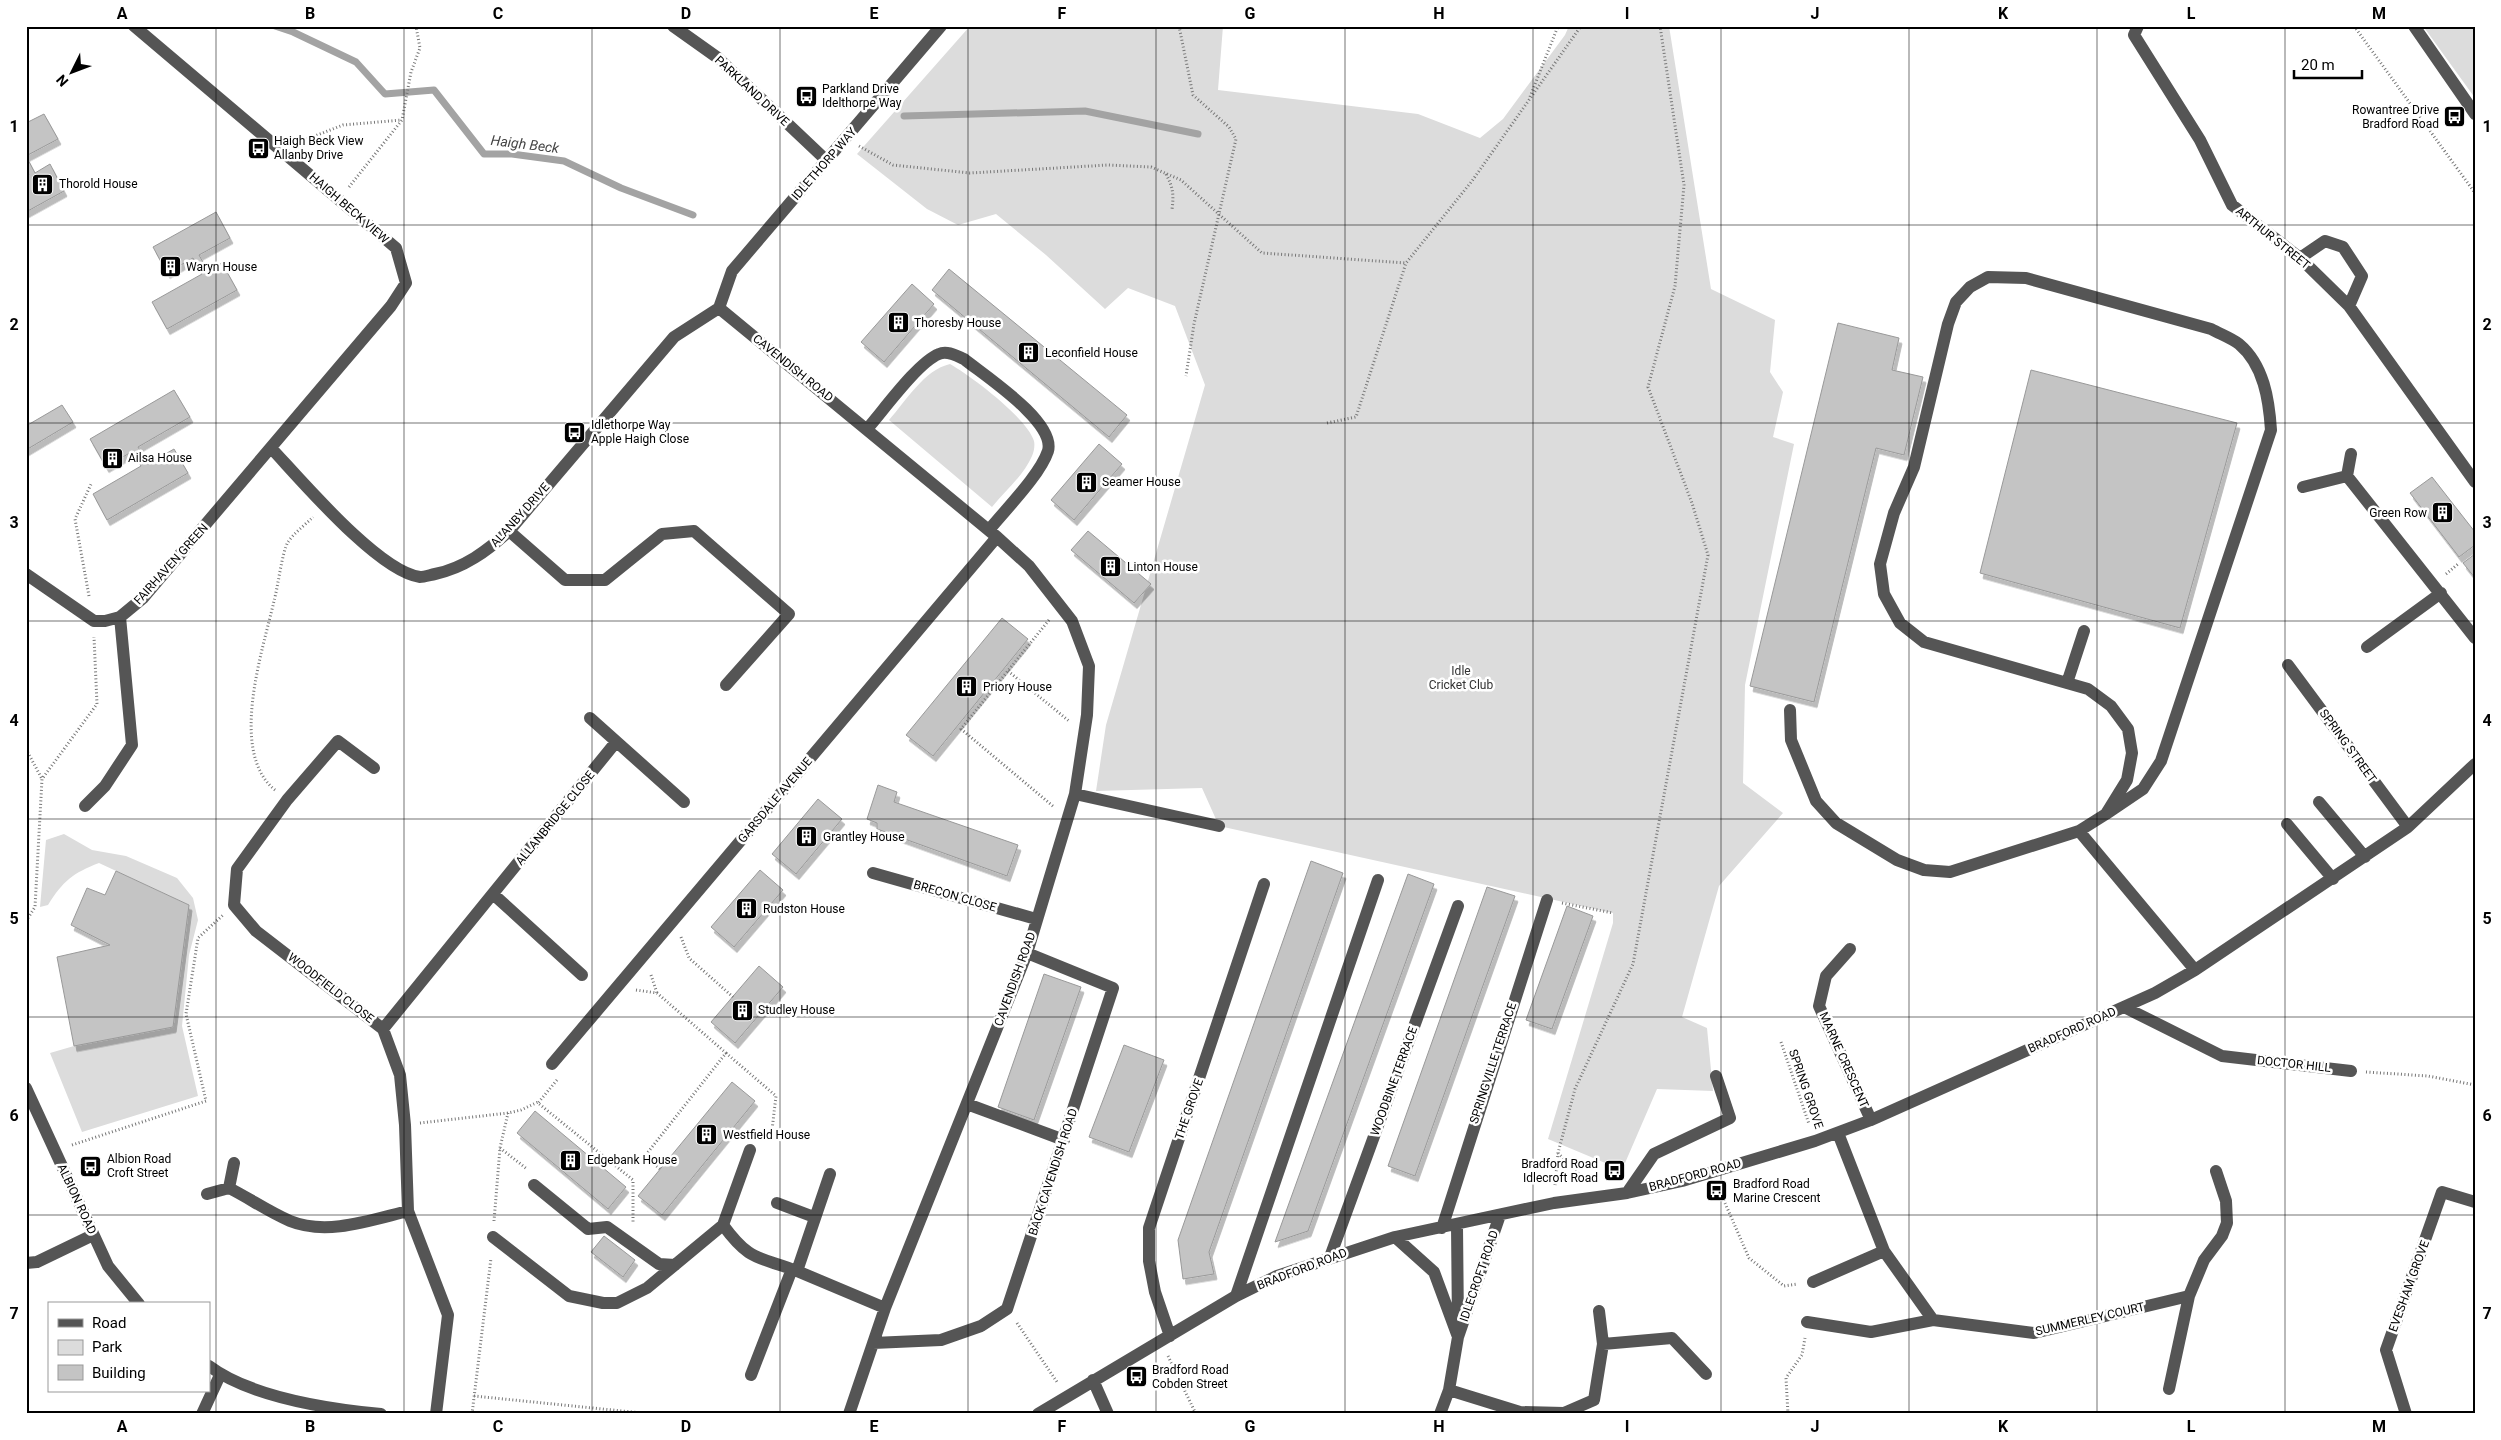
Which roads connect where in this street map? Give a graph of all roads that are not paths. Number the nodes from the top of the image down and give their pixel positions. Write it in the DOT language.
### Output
graph roads {
  1 [pos="134,26"];
  2 [pos="673,26"];
  3 [pos="941,26"];
  4 [pos="2138,26"];
  5 [pos="2414,26"];
  6 [pos="2475,114"];
  7 [pos="826,160"];
  8 [pos="2300,258"];
  9 [pos="2349,306"];
  10 [pos="719,308"];
  11 [pos="867,429"];
  12 [pos="272,449"];
  13 [pos="2351,454"];
  14 [pos="2347,476"];
  15 [pos="2475,482"];
  16 [pos="2303,487"];
  17 [pos="509,531"];
  18 [pos="993,533"];
  19 [pos="26,574"];
  20 [pos="2441,593"];
  21 [pos="120,617"];
  22 [pos="2084,631"];
  23 [pos="2475,638"];
  24 [pos="2367,647"];
  25 [pos="2288,665"];
  26 [pos="2067,684"];
  27 [pos="726,685"];
  28 [pos="1790,710"];
  29 [pos="590,718"];
  30 [pos="616,742"];
  31 [pos="2475,764"];
  32 [pos="374,768"];
  33 [pos="1075,794"];
  34 [pos="684,802"];
  35 [pos="2319,802"];
  36 [pos="85,806"];
  37 [pos="2106,814"];
  38 [pos="2287,824"];
  39 [pos="1219,826"];
  40 [pos="2408,827"];
  41 [pos="2079,831"];
  42 [pos="2365,857"];
  43 [pos="873,873"];
  44 [pos="2333,879"];
  45 [pos="1378,880"];
  46 [pos="1264,884"];
  47 [pos="493,894"];
  48 [pos="1547,900"];
  49 [pos="1458,906"];
  50 [pos="1036,919"];
  51 [pos="1850,949"];
  52 [pos="1027,953"];
  53 [pos="2195,970"];
  54 [pos="582,975"];
  55 [pos="2124,1007"];
  56 [pos="384,1029"];
  57 [pos="552,1064"];
  58 [pos="2351,1071"];
  59 [pos="1716,1076"];
  60 [pos="28,1095"];
  61 [pos="967,1104"];
  62 [pos="1871,1120"];
  63 [pos="1838,1133"];
  64 [pos="1064,1140"];
  65 [pos="750,1150"];
  66 [pos="234,1163"];
  67 [pos="2216,1171"];
  68 [pos="830,1174"];
  69 [pos="534,1185"];
  70 [pos="229,1188"];
  71 [pos="1627,1193"];
  72 [pos="207,1194"];
  73 [pos="2475,1202"];
  74 [pos="778,1203"];
  75 [pos="408,1211"];
  76 [pos="1500,1215"];
  77 [pos="814,1217"];
  78 [pos="723,1225"];
  79 [pos="1457,1226"];
  80 [pos="1442,1228"];
  81 [pos="93,1235"];
  82 [pos="493,1236"];
  83 [pos="1395,1237"];
  84 [pos="1884,1251"];
  85 [pos="1330,1257"];
  86 [pos="26,1263"];
  87 [pos="675,1265"];
  88 [pos="794,1270"];
  89 [pos="1813,1282"];
  90 [pos="1236,1296"];
  91 [pos="2189,1296"];
  92 [pos="137,1302"];
  93 [pos="885,1308"];
  94 [pos="1599,1311"];
  95 [pos="1932,1320"];
  96 [pos="1807,1322"];
  97 [pos="1458,1337"];
  98 [pos="1165,1338"];
  99 [pos="873,1343"];
  100 [pos="1603,1344"];
  101 [pos="210,1367"];
  102 [pos="1706,1374"];
  103 [pos="220,1375"];
  104 [pos="751,1375"];
  105 [pos="1092,1380"];
  106 [pos="2168,1389"];
  107 [pos="1450,1390"];
  108 [pos="202,1414"];
  109 [pos="382,1414"];
  110 [pos="436,1414"];
  111 [pos="849,1414"];
  112 [pos="1038,1414"];
  113 [pos="1108,1414"];
  114 [pos="1440,1414"];
  115 [pos="2406,1414"];
  1 -- 12 [label="street, HAIGH BECK VIEW"];
  2 -- 7 [label="street, PARKLAND DRIVE"];
  3 -- 7 [label="street, IDLETHORP WAY"];
  4 -- 8 [label="street, ARTHUR STREET"];
  5 -- 6 [label="street"];
  7 -- 10 [label="street, IDLETHORP WAY"];
  8 -- 9 [label="street, ARTHUR STREET"];
  8 -- 9 [label="street"];
  9 -- 15 [label="street, ARTHUR STREET"];
  10 -- 11 [label="street, CAVENDISH ROAD"];
  10 -- 17 [label="street, ALANBY DRIVE"];
  11 -- 18 [label="street, CAVENDISH ROAD"];
  11 -- 18 [label="street"];
  12 -- 17 [label="street, ALANBY DRIVE"];
  12 -- 21 [label="street, FAIRHAVEN GREEN"];
  13 -- 14 [label="street"];
  14 -- 16 [label="street"];
  14 -- 20 [label="street"];
  17 -- 27 [label="street"];
  18 -- 33 [label="street, CAVENDISH ROAD"];
  18 -- 57 [label="street, GARSDALE AVENUE"];
  19 -- 21 [label="street"];
  20 -- 23 [label="street"];
  20 -- 24 [label="street"];
  21 -- 36 [label="street"];
  22 -- 26 [label="street"];
  25 -- 40 [label="street, SPRING STREET"];
  26 -- 37 [label="street"];
  26 -- 37 [label="street"];
  28 -- 41 [label="street"];
  29 -- 30 [label="street"];
  30 -- 34 [label="street"];
  30 -- 47 [label="street, ALLANBRIDGE CLOSE"];
  31 -- 40 [label="street, BRADFORD ROAD"];
  32 -- 56 [label="street, WOODFIELD CLOSE"];
  33 -- 39 [label="street"];
  33 -- 50 [label="street, CAVENDISH ROAD"];
  35 -- 42 [label="street"];
  37 -- 41 [label="street"];
  38 -- 44 [label="street"];
  40 -- 42 [label="street, BRADFORD ROAD"];
  41 -- 53 [label="street"];
  42 -- 44 [label="street, BRADFORD ROAD"];
  43 -- 50 [label="street, BRECON CLOSE"];
  44 -- 53 [label="street, BRADFORD ROAD"];
  45 -- 90 [label="street"];
  46 -- 98 [label="street, THE GROVE"];
  47 -- 54 [label="street"];
  47 -- 56 [label="street, ALLANBRIDGE CLOSE"];
  48 -- 80 [label="street, SPRINGVILLE TERRACE"];
  49 -- 85 [label="street, WOODBINE TERRACE"];
  50 -- 52 [label="street, CAVENDISH ROAD"];
  51 -- 62 [label="street, MARNE CRESCENT"];
  52 -- 61 [label="street, CAVENDISH ROAD"];
  52 -- 64 [label="street, BACK CAVENDISH ROAD"];
  53 -- 55 [label="street, BRADFORD ROAD"];
  55 -- 58 [label="street, DOCTOR HILL"];
  55 -- 62 [label="street, BRADFORD ROAD"];
  56 -- 75 [label="street, WOODFIELD CLOSE"];
  59 -- 71 [label="street"];
  60 -- 81 [label="street, ALBION ROAD"];
  61 -- 64 [label="street"];
  61 -- 93 [label="street, CAVENDISH ROAD"];
  62 -- 63 [label="street, BRADFORD ROAD"];
  63 -- 71 [label="street, BRADFORD ROAD"];
  63 -- 84 [label="street"];
  64 -- 99 [label="street, BACK CAVENDISH ROAD"];
  65 -- 78 [label="street"];
  66 -- 70 [label="street"];
  67 -- 91 [label="street"];
  68 -- 77 [label="street"];
  69 -- 87 [label="street"];
  70 -- 72 [label="street"];
  70 -- 75 [label="street"];
  71 -- 76 [label="street, BRADFORD ROAD"];
  73 -- 115 [label="street, EVESHAM GROVE"];
  74 -- 77 [label="street"];
  75 -- 110 [label="street, WOODFIELD CLOSE"];
  76 -- 79 [label="street, BRADFORD ROAD"];
  76 -- 97 [label="street, IDLECROFT ROAD"];
  77 -- 88 [label="street"];
  78 -- 87 [label="street"];
  78 -- 88 [label="street"];
  79 -- 80 [label="street, BRADFORD ROAD"];
  79 -- 97 [label="street, IDLECROFT ROAD"];
  80 -- 83 [label="street, BRADFORD ROAD"];
  81 -- 86 [label="street"];
  81 -- 92 [label="street, ALBION ROAD"];
  82 -- 87 [label="street"];
  83 -- 85 [label="street, BRADFORD ROAD"];
  83 -- 97 [label="street, IDLECROFT ROAD"];
  84 -- 89 [label="street"];
  84 -- 95 [label="street"];
  85 -- 90 [label="street, BRADFORD ROAD"];
  88 -- 93 [label="street"];
  88 -- 104 [label="street"];
  90 -- 98 [label="street, BRADFORD ROAD"];
  91 -- 95 [label="street, SUMMERLEY COURT"];
  91 -- 106 [label="street"];
  93 -- 99 [label="street, CAVENDISH ROAD"];
  94 -- 100 [label="street"];
  95 -- 96 [label="street, SUMMERLEY COURT"];
  97 -- 107 [label="street, IDLECROFT ROAD"];
  98 -- 105 [label="street, BRADFORD ROAD"];
  99 -- 111 [label="street, CAVENDISH ROAD"];
  100 -- 102 [label="street"];
  100 -- 107 [label="street"];
  101 -- 103 [label="street"];
  103 -- 108 [label="street"];
  103 -- 109 [label="street"];
  105 -- 112 [label="street, BRADFORD ROAD"];
  105 -- 113 [label="street"];
  107 -- 114 [label="street, IDLECROFT ROAD"];
}
